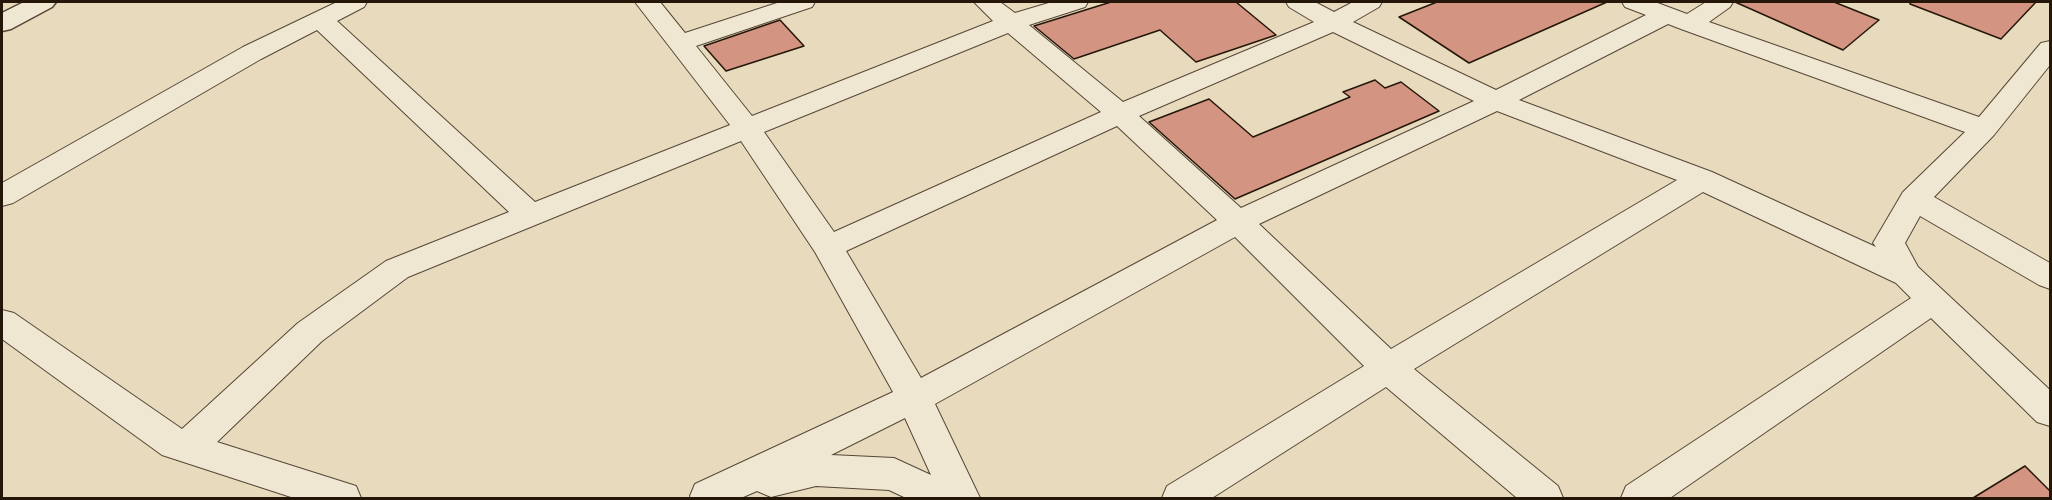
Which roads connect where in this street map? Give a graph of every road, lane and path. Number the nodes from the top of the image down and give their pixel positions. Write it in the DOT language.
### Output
graph roads {
  1 [pos="43,2"];
  2 [pos="356,2"];
  3 [pos="647,2"];
  4 [pos="803,2"];
  5 [pos="986,2"];
  6 [pos="1076,2"];
  7 [pos="1298,2"];
  8 [pos="1370,2"];
  9 [pos="1634,2"];
  10 [pos="1721,2"];
  11 [pos="320,19"];
  12 [pos="1678,20"];
  13 [pos="2,23"];
  14 [pos="1010,23"];
  15 [pos="1334,23"];
  16 [pos="680,43"];
  17 [pos="2050,49"];
  18 [pos="1496,101"];
  19 [pos="1119,114"];
  20 [pos="746,127"];
  21 [pos="1984,129"];
  22 [pos="1702,179"];
  23 [pos="2,196"];
  24 [pos="1914,199"];
  25 [pos="531,215"];
  26 [pos="1238,222"];
  27 [pos="828,247"];
  28 [pos="1907,275"];
  29 [pos="2050,277"];
  30 [pos="1932,300"];
  31 [pos="2,321"];
  32 [pos="1388,369"];
  33 [pos="914,398"];
  34 [pos="2050,412"];
  35 [pos="187,448"];
  36 [pos="705,497"];
  37 [pos="342,498"];
  38 [pos="940,498"];
  39 [pos="961,498"];
  40 [pos="1181,498"];
  41 [pos="1544,498"];
  42 [pos="1640,498"];
  1 -- 13 [label="street"];
  2 -- 11 [label="street"];
  3 -- 16 [label="street"];
  4 -- 16 [label="street"];
  5 -- 14 [label="street"];
  6 -- 14 [label="street"];
  7 -- 15 [label="street"];
  8 -- 15 [label="street"];
  9 -- 12 [label="street"];
  10 -- 12 [label="street"];
  11 -- 23 [label="street"];
  11 -- 25 [label="street"];
  12 -- 18 [label="street"];
  12 -- 21 [label="street"];
  14 -- 19 [label="street"];
  14 -- 20 [label="street"];
  15 -- 18 [label="street"];
  15 -- 19 [label="street"];
  16 -- 20 [label="street"];
  17 -- 21 [label="street"];
  18 -- 22 [label="street"];
  18 -- 26 [label="street"];
  19 -- 26 [label="street"];
  19 -- 27 [label="street"];
  20 -- 25 [label="street"];
  20 -- 27 [label="street"];
  21 -- 24 [label="street"];
  22 -- 28 [label="street"];
  22 -- 32 [label="street"];
  24 -- 28 [label="street"];
  24 -- 29 [label="street"];
  25 -- 35 [label="street"];
  26 -- 32 [label="street"];
  26 -- 33 [label="street"];
  27 -- 33 [label="street"];
  28 -- 30 [label="street"];
  30 -- 34 [label="street"];
  30 -- 42 [label="street"];
  31 -- 35 [label="street"];
  32 -- 40 [label="street"];
  32 -- 41 [label="street"];
  33 -- 36 [label="street"];
  33 -- 39 [label="street"];
  35 -- 37 [label="street"];
  36 -- 38 [label="street"];
}
